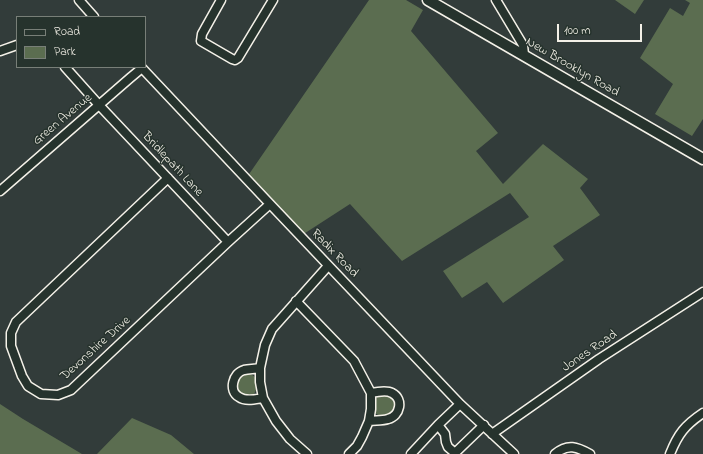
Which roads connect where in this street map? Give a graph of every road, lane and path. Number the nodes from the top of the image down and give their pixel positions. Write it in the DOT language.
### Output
graph roads {
  1 [pos="79,0"];
  2 [pos="220,0"];
  3 [pos="273,0"];
  4 [pos="428,0"];
  5 [pos="496,0"];
  6 [pos="93,16"];
  7 [pos="16,45"];
  8 [pos="0,51"];
  9 [pos="524,55"];
  10 [pos="66,68"];
  11 [pos="142,68"];
  12 [pos="99,105"];
  13 [pos="703,159"];
  14 [pos="168,178"];
  15 [pos="0,191"];
  16 [pos="270,204"];
  17 [pos="228,242"];
  18 [pos="328,266"];
  19 [pos="703,292"];
  20 [pos="296,302"];
  21 [pos="260,368"];
  22 [pos="371,393"];
  23 [pos="264,398"];
  24 [pos="460,404"];
  25 [pos="703,413"];
  26 [pos="369,421"];
  27 [pos="438,425"];
  28 [pos="484,425"];
  29 [pos="492,434"];
  30 [pos="307,454"];
  31 [pos="349,454"];
  32 [pos="411,454"];
  33 [pos="456,454"];
  34 [pos="514,454"];
  35 [pos="555,454"];
  36 [pos="590,454"];
  37 [pos="670,454"];
  1 -- 6 [label="street"];
  2 -- 3 [label="street"];
  4 -- 9 [label="main road, New Brooklyn Road"];
  5 -- 9 [label="street"];
  7 -- 8 [label="street"];
  9 -- 13 [label="main road, New Brooklyn Road"];
  10 -- 12 [label="street, Bridlepath Lane"];
  11 -- 12 [label="street, Green Avenue"];
  11 -- 16 [label="street, Radix Road"];
  12 -- 14 [label="street, Bridlepath Lane"];
  12 -- 15 [label="street, Green Avenue"];
  14 -- 17 [label="street, Bridlepath Lane"];
  14 -- 17 [label="street, Devonshire Drive"];
  16 -- 17 [label="street, Devonshire Drive"];
  16 -- 18 [label="street, Radix Road"];
  18 -- 20 [label="street"];
  18 -- 24 [label="street, Radix Road"];
  19 -- 29 [label="street, Jones Road"];
  20 -- 21 [label="street"];
  20 -- 22 [label="street"];
  21 -- 23 [label="street"];
  21 -- 23 [label="street"];
  22 -- 26 [label="street"];
  22 -- 26 [label="street"];
  23 -- 30 [label="street"];
  24 -- 27 [label="street"];
  24 -- 28 [label="street, Radix Road"];
  25 -- 37 [label="street"];
  26 -- 31 [label="street"];
  27 -- 32 [label="street"];
  27 -- 33 [label="street"];
  28 -- 29 [label="street, Radix Road"];
  28 -- 33 [label="street"];
  29 -- 34 [label="street, Radix Road"];
  35 -- 36 [label="street"];
}
